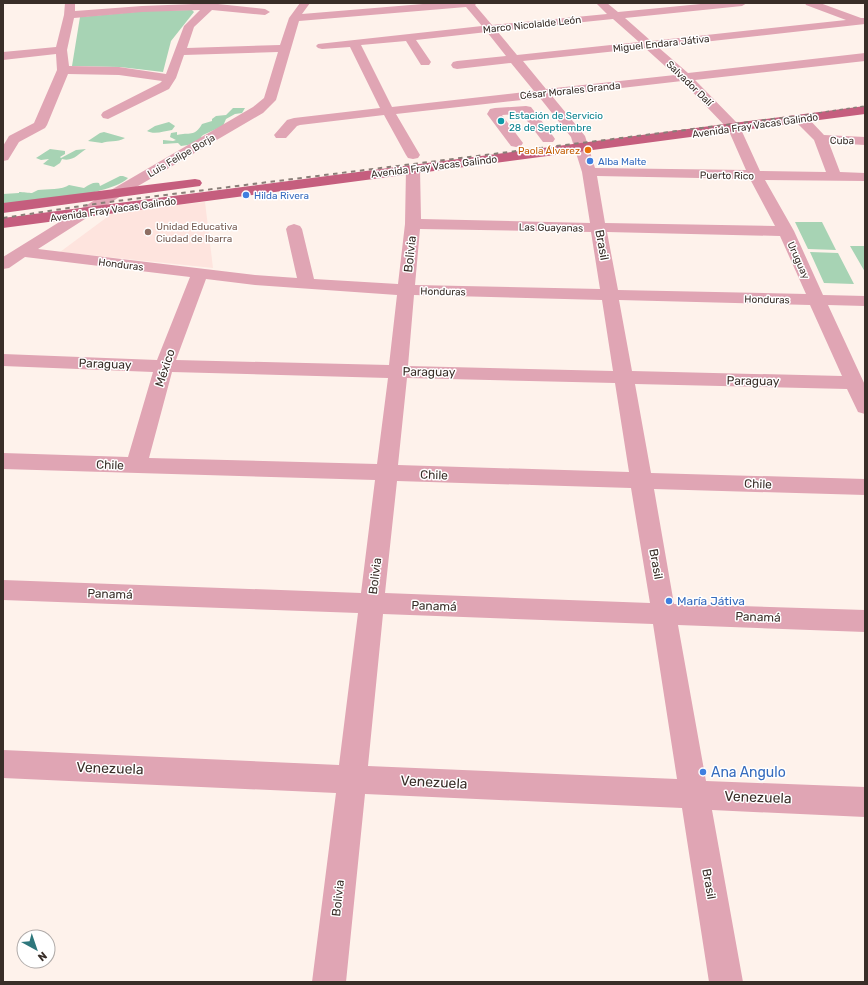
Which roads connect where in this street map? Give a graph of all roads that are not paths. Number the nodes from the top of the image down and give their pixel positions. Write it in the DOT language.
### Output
graph roads {
  1 [pos="305,3"];
  2 [pos="468,3"];
  3 [pos="472,3"];
  4 [pos="601,3"];
  5 [pos="742,3"];
  6 [pos="810,3"];
  7 [pos="212,5"];
  8 [pos="70,9"];
  9 [pos="265,12"];
  10 [pos="616,16"];
  11 [pos="294,18"];
  12 [pos="864,22"];
  13 [pos="490,29"];
  14 [pos="409,37"];
  15 [pos="354,42"];
  16 [pos="649,45"];
  17 [pos="322,46"];
  18 [pos="285,48"];
  19 [pos="61,50"];
  20 [pos="179,52"];
  21 [pos="3,56"];
  22 [pos="865,57"];
  23 [pos="514,59"];
  24 [pos="426,62"];
  25 [pos="457,65"];
  26 [pos="63,70"];
  27 [pos="685,77"];
  28 [pos="170,78"];
  29 [pos="543,93"];
  30 [pos="499,98"];
  31 [pos="865,99"];
  32 [pos="865,110"];
  33 [pos="388,111"];
  34 [pos="495,112"];
  35 [pos="560,114"];
  36 [pos="108,115"];
  37 [pos="532,118"];
  38 [pos="801,119"];
  39 [pos="729,122"];
  40 [pos="281,135"];
  41 [pos="548,139"];
  42 [pos="820,139"];
  43 [pos="865,140"];
  44 [pos="580,142"];
  45 [pos="516,143"];
  46 [pos="450,151"];
  47 [pos="3,157"];
  48 [pos="412,159"];
  49 [pos="589,172"];
  50 [pos="755,175"];
  51 [pos="835,177"];
  52 [pos="865,177"];
  53 [pos="210,181"];
  54 [pos="116,193"];
  55 [pos="3,208"];
  56 [pos="86,213"];
  57 [pos="39,219"];
  58 [pos="3,223"];
  59 [pos="413,224"];
  60 [pos="599,228"];
  61 [pos="60,229"];
  62 [pos="294,229"];
  63 [pos="786,231"];
  64 [pos="23,252"];
  65 [pos="3,264"];
  66 [pos="200,273"];
  67 [pos="307,284"];
  68 [pos="406,290"];
  69 [pos="610,295"];
  70 [pos="817,300"];
  71 [pos="865,301"];
  72 [pos="3,360"];
  73 [pos="164,366"];
  74 [pos="398,372"];
  75 [pos="624,377"];
  76 [pos="854,383"];
  77 [pos="865,407"];
  78 [pos="3,461"];
  79 [pos="136,466"];
  80 [pos="386,473"];
  81 [pos="642,481"];
  82 [pos="865,487"];
  83 [pos="3,590"];
  84 [pos="371,604"];
  85 [pos="664,614"];
  86 [pos="865,621"];
  87 [pos="3,764"];
  88 [pos="352,778"];
  89 [pos="694,795"];
  90 [pos="865,802"];
  91 [pos="329,982"];
  92 [pos="726,982"];
  1 -- 11 [label="street, Luis Felipe Borja"];
  2 -- 3 [label="street"];
  2 -- 11 [label="street"];
  2 -- 13 [label="street"];
  4 -- 10 [label="street, Salvador Dalí"];
  5 -- 10 [label="street, Marco Nicolalde León"];
  6 -- 12 [label="street"];
  7 -- 8 [label="street"];
  7 -- 9 [label="street"];
  7 -- 20 [label="street"];
  8 -- 19 [label="street"];
  10 -- 13 [label="street, Marco Nicolalde León"];
  10 -- 16 [label="street, Salvador Dalí"];
  11 -- 18 [label="street, Luis Felipe Borja"];
  12 -- 16 [label="street, Miguel Endara Játiva"];
  13 -- 14 [label="street, Marco Nicolalde León"];
  13 -- 23 [label="street"];
  14 -- 15 [label="street, Marco Nicolalde León"];
  14 -- 24 [label="street"];
  15 -- 17 [label="street, Marco Nicolalde León"];
  15 -- 33 [label="street"];
  16 -- 23 [label="street, Miguel Endara Játiva"];
  16 -- 27 [label="street, Salvador Dalí"];
  18 -- 20 [label="street"];
  18 -- 54 [label="street, Luis Felipe Borja"];
  19 -- 21 [label="street"];
  19 -- 26 [label="street"];
  20 -- 28 [label="street"];
  22 -- 27 [label="street, César Morales Granda"];
  23 -- 25 [label="street, Miguel Endara Játiva"];
  23 -- 29 [label="street"];
  26 -- 28 [label="street"];
  26 -- 47 [label="street"];
  27 -- 29 [label="street, César Morales Granda"];
  27 -- 39 [label="street, Salvador Dalí"];
  28 -- 36 [label="street"];
  29 -- 30 [label="street, César Morales Granda"];
  29 -- 35 [label="street"];
  30 -- 33 [label="street, César Morales Granda"];
  30 -- 34 [label="street"];
  31 -- 39 [label="main road, Avenida Fray Vacas Galindo"];
  32 -- 38 [label="main road, Avenida Fray Vacas Galindo"];
  33 -- 40 [label="street, César Morales Granda"];
  33 -- 48 [label="street"];
  34 -- 37 [label="street"];
  34 -- 45 [label="street"];
  35 -- 37 [label="street"];
  35 -- 44 [label="street"];
  37 -- 41 [label="street"];
  38 -- 39 [label="main road, Avenida Fray Vacas Galindo"];
  38 -- 42 [label="street"];
  39 -- 44 [label="main road, Avenida Fray Vacas Galindo"];
  39 -- 50 [label="street, Uruguay"];
  41 -- 44 [label="main road, Avenida Fray Vacas Galindo"];
  41 -- 45 [label="main road, Avenida Fray Vacas Galindo"];
  42 -- 43 [label="street, Cuba"];
  42 -- 51 [label="street"];
  44 -- 48 [label="main road, Avenida Fray Vacas Galindo"];
  44 -- 49 [label="street, Brasil"];
  45 -- 46 [label="main road, Avenida Fray Vacas Galindo"];
  48 -- 56 [label="main road, Avenida Fray Vacas Galindo"];
  48 -- 59 [label="street, Bolivia"];
  49 -- 50 [label="street, Puerto Rico"];
  49 -- 60 [label="street, Brasil"];
  50 -- 51 [label="street, Puerto Rico"];
  50 -- 63 [label="street, Uruguay"];
  51 -- 52 [label="street, Puerto Rico"];
  53 -- 54 [label="main road, Avenida Fray Vacas Galindo"];
  54 -- 55 [label="main road, Avenida Fray Vacas Galindo"];
  54 -- 56 [label="street, Luis Felipe Borja"];
  56 -- 57 [label="main road, Avenida Fray Vacas Galindo"];
  56 -- 61 [label="street, Luis Felipe Borja"];
  57 -- 58 [label="main road, Avenida Fray Vacas Galindo"];
  57 -- 61 [label="main road"];
  59 -- 60 [label="street, Las Guayanas"];
  59 -- 68 [label="street, Bolivia"];
  60 -- 63 [label="street, Las Guayanas"];
  60 -- 69 [label="street, Brasil"];
  61 -- 64 [label="street, Luis Felipe Borja"];
  62 -- 67 [label="street"];
  63 -- 70 [label="street, Uruguay"];
  64 -- 65 [label="street, Luis Felipe Borja"];
  64 -- 66 [label="street, Honduras"];
  66 -- 67 [label="street, Honduras"];
  66 -- 73 [label="street, México"];
  67 -- 68 [label="street, Honduras"];
  68 -- 69 [label="street, Honduras"];
  68 -- 74 [label="street, Bolivia"];
  69 -- 70 [label="street, Honduras"];
  69 -- 75 [label="street, Brasil"];
  70 -- 71 [label="street, Honduras"];
  70 -- 76 [label="street, Uruguay"];
  72 -- 73 [label="street, Paraguay"];
  73 -- 74 [label="street, Paraguay"];
  73 -- 79 [label="street, México"];
  74 -- 75 [label="street, Paraguay"];
  74 -- 80 [label="street, Bolivia"];
  75 -- 76 [label="street, Paraguay"];
  75 -- 81 [label="street, Brasil"];
  76 -- 77 [label="street, Uruguay"];
  78 -- 79 [label="street, Chile"];
  79 -- 80 [label="street, Chile"];
  80 -- 81 [label="street, Chile"];
  80 -- 84 [label="street, Bolivia"];
  81 -- 82 [label="street, Chile"];
  81 -- 85 [label="street, Brasil"];
  83 -- 84 [label="street, Panamá"];
  84 -- 85 [label="street, Panamá"];
  84 -- 88 [label="street, Bolivia"];
  85 -- 86 [label="street, Panamá"];
  85 -- 89 [label="street, Brasil"];
  87 -- 88 [label="street, Venezuela"];
  88 -- 89 [label="street, Venezuela"];
  88 -- 91 [label="street, Bolivia"];
  89 -- 90 [label="street, Venezuela"];
  89 -- 92 [label="street, Brasil"];
}
